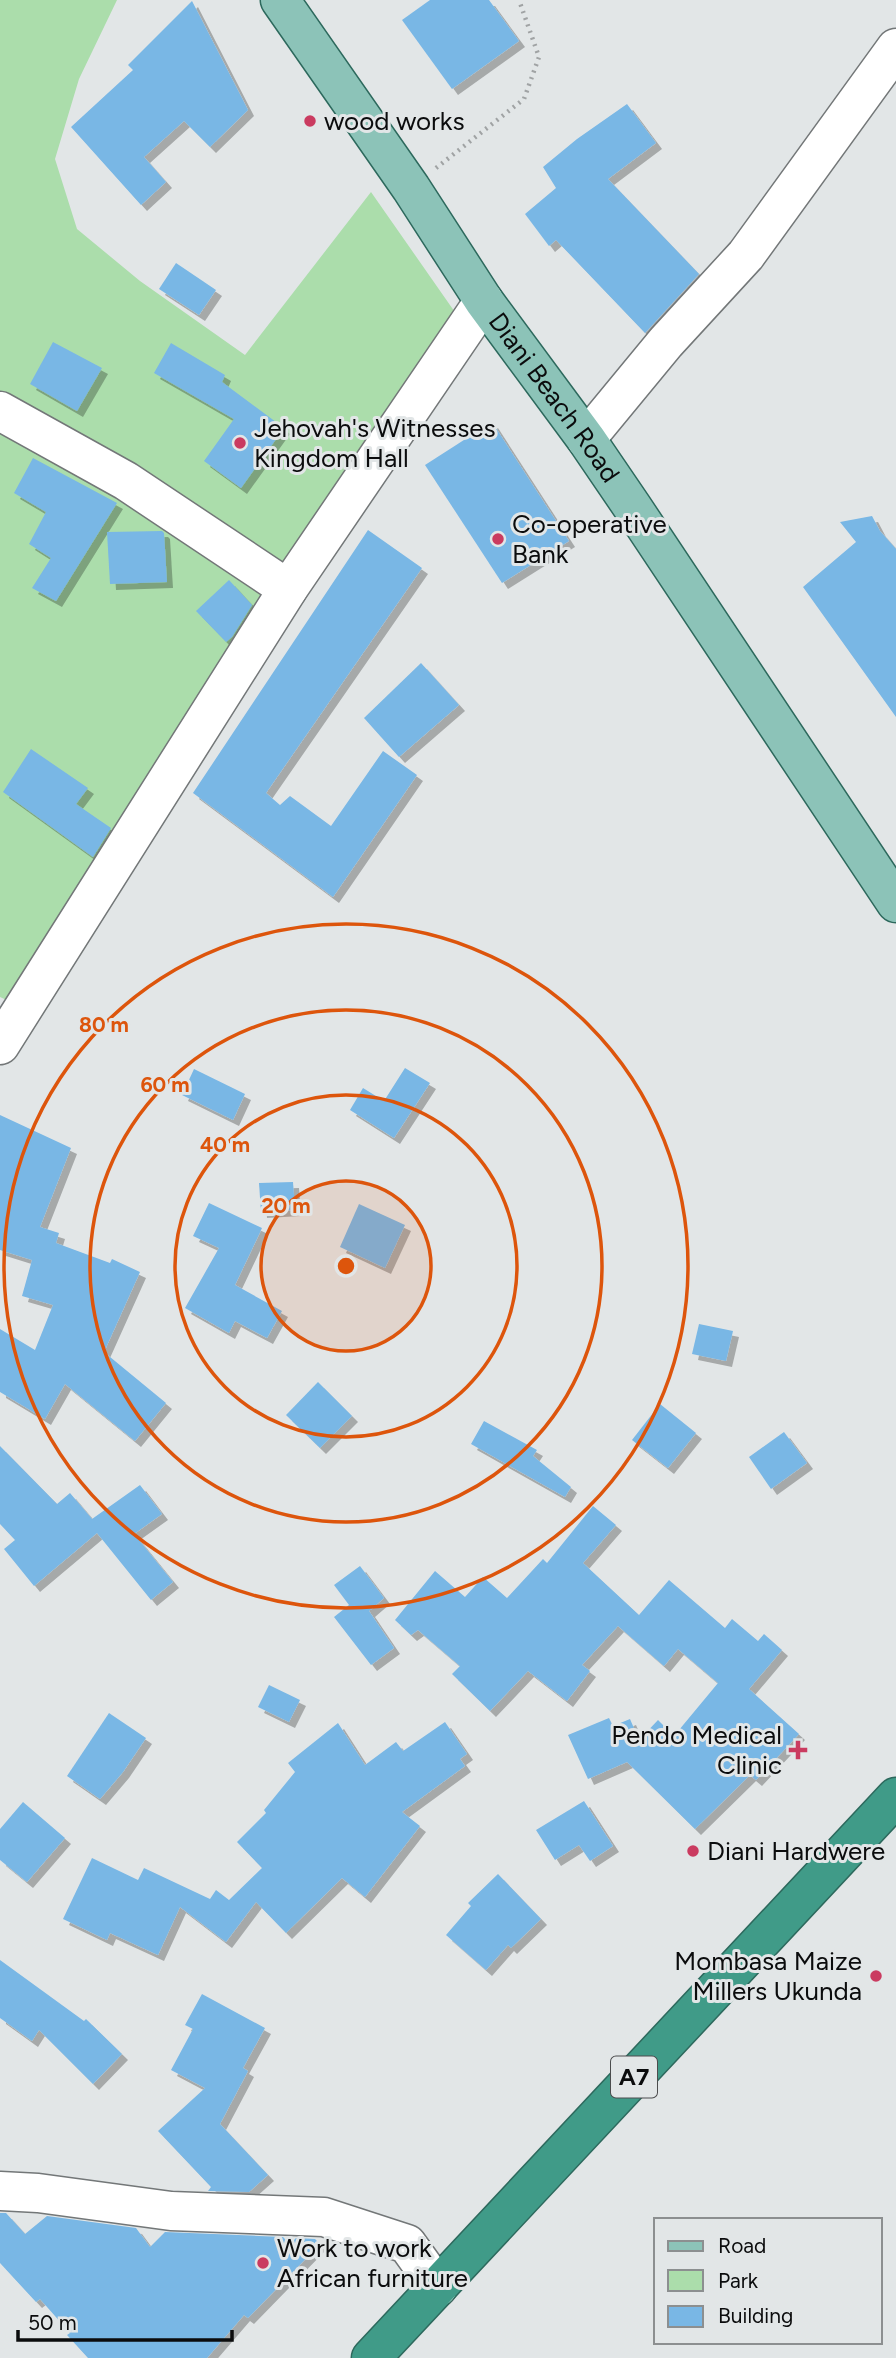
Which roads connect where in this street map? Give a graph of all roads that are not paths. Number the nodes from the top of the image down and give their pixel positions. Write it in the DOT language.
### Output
graph roads {
  1 [pos="280,0"];
  2 [pos="896,48"];
  3 [pos="484,301"];
  4 [pos="0,411"];
  5 [pos="586,439"];
  6 [pos="288,589"];
  7 [pos="896,903"];
  8 [pos="6,1024"];
  9 [pos="896,1797"];
  10 [pos="0,2191"];
  11 [pos="438,2287"];
  12 [pos="371,2358"];
  1 -- 3 [label="main road, Diani Beach Road"];
  2 -- 5 [label="street"];
  3 -- 5 [label="main road, Diani Beach Road"];
  3 -- 6 [label="street"];
  4 -- 6 [label="street"];
  5 -- 7 [label="main road, Diani Beach Road"];
  6 -- 8 [label="street"];
  9 -- 11 [label="highway, A7"];
  10 -- 11 [label="street"];
  11 -- 12 [label="highway, A7"];
}
